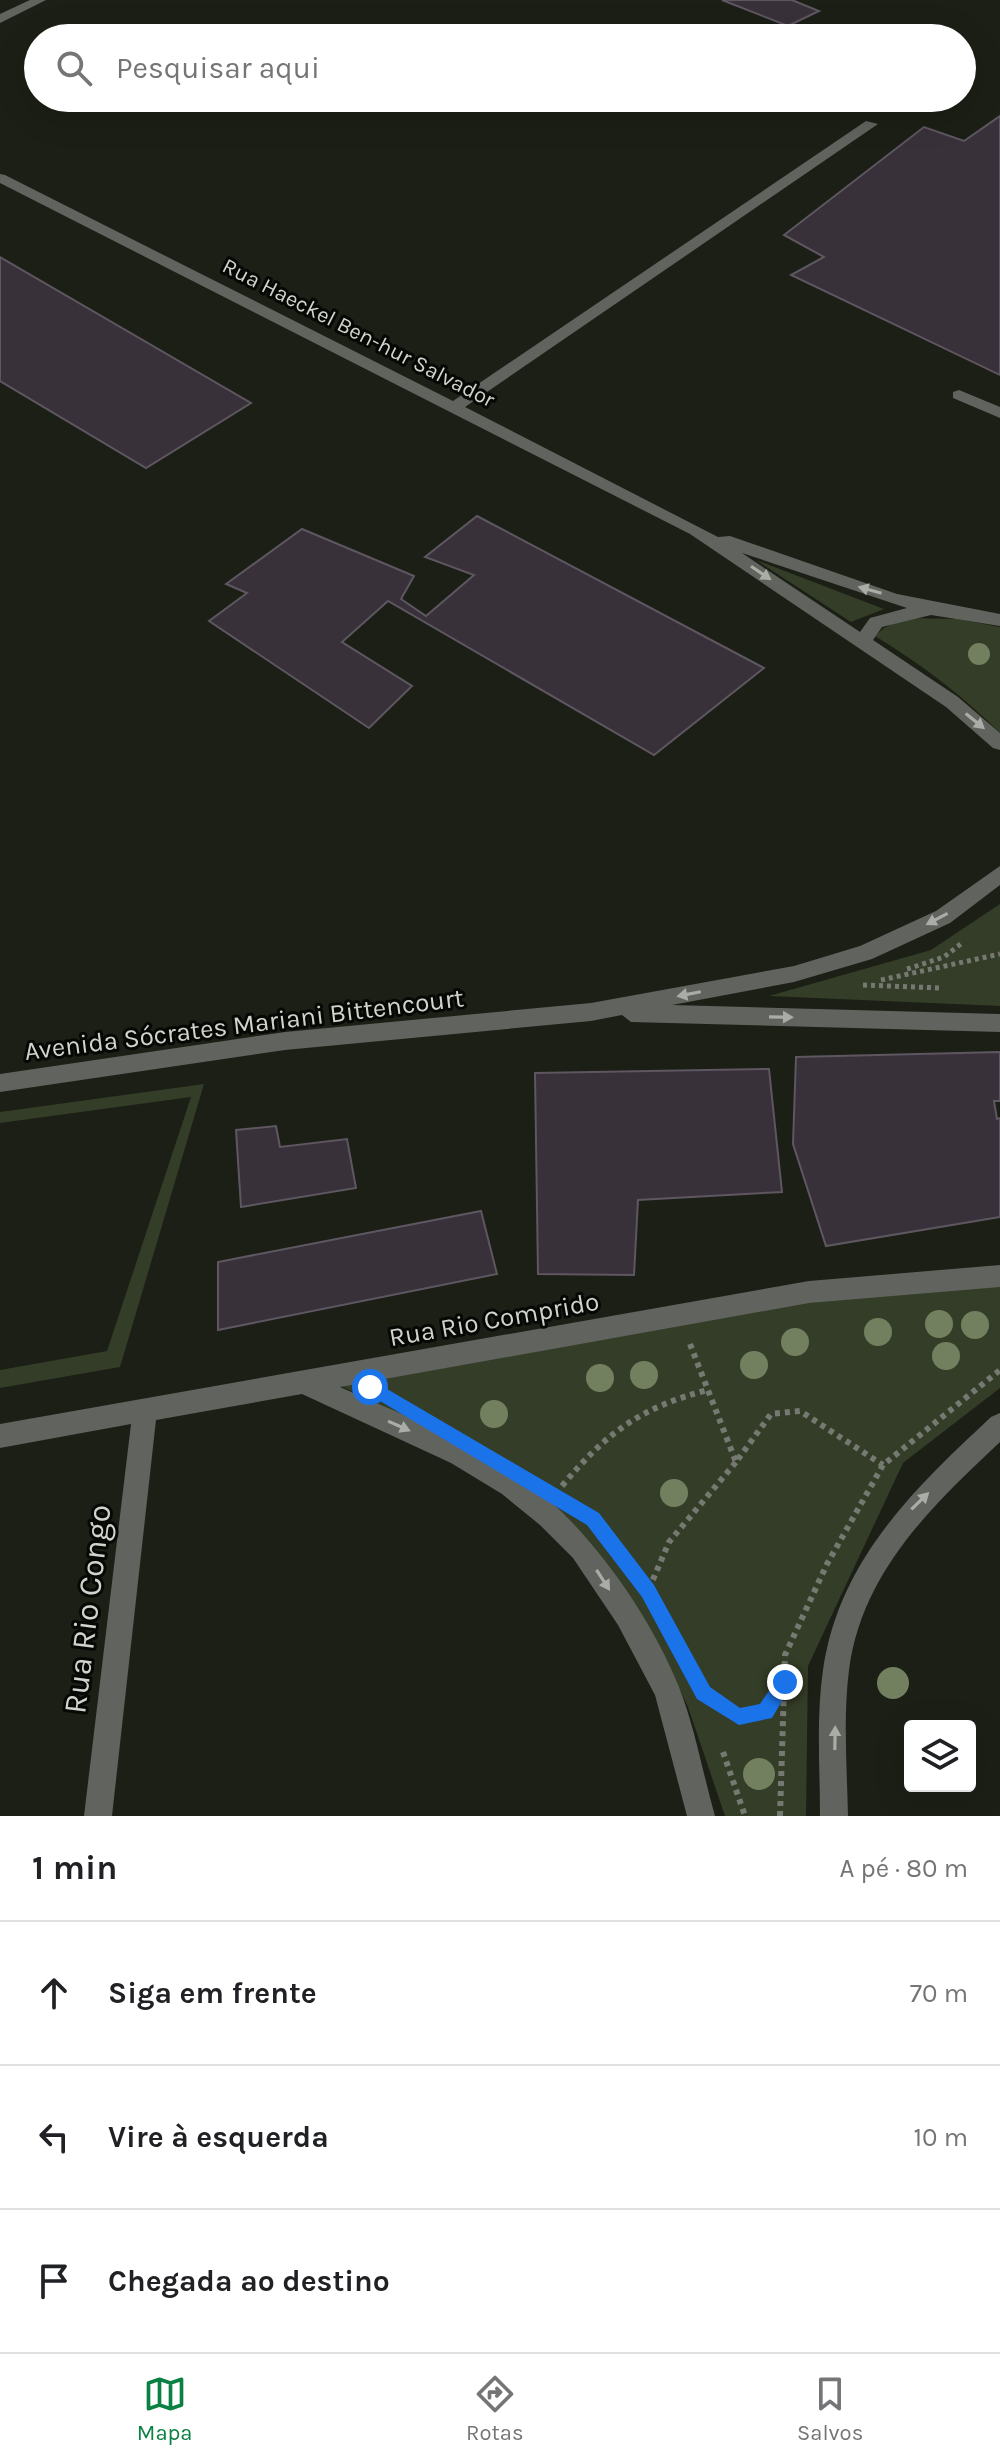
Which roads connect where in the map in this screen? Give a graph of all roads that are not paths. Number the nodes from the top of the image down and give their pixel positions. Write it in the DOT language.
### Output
graph roads {
  1 [pos="40,0"];
  2 [pos="0,19"];
  3 [pos="871,124"];
  4 [pos="0,178"];
  5 [pos="959,395"];
  6 [pos="454,407"];
  7 [pos="1000,413"];
  8 [pos="696,530"];
  9 [pos="933,608"];
  10 [pos="1000,620"];
  11 [pos="863,642"];
  12 [pos="1000,743"];
  13 [pos="1000,874"];
  14 [pos="591,1012"];
  15 [pos="1000,1023"];
  16 [pos="0,1083"];
  17 [pos="1000,1276"];
  18 [pos="302,1382"];
  19 [pos="145,1410"];
  20 [pos="1000,1425"];
  21 [pos="0,1436"];
  22 [pos="98,1816"];
  23 [pos="701,1816"];
  24 [pos="834,1816"];
  1 -- 2 [label="street"];
  3 -- 6 [label="street"];
  4 -- 6 [label="street, Rua Haeckel Ben-hur Salvador"];
  5 -- 7 [label="street"];
  6 -- 8 [label="street, Rua Haeckel Ben-hur Salvador"];
  9 -- 8 [label="street, Rua Haeckel Ben-hur Salvador, one-way"];
  8 -- 11 [label="street, Rua Haeckel Ben-hur Salvador, one-way"];
  9 -- 10 [label="street, Rua Haeckel Ben-hur Salvador"];
  9 -- 11 [label="street"];
  11 -- 12 [label="street, Rua Haeckel Ben-hur Salvador, one-way"];
  13 -- 14 [label="street, Avenida Sócrates Mariani Bittencourt, one-way"];
  14 -- 15 [label="street, Avenida Sócrates Mariani Bittencourt, one-way"];
  14 -- 16 [label="street, Avenida Sócrates Mariani Bittencourt"];
  17 -- 18 [label="street, Rua Rio Comprido"];
  18 -- 19 [label="street, Rua Rio Comprido"];
  18 -- 23 [label="street, one-way"];
  19 -- 21 [label="street, Rua Rio Comprido"];
  19 -- 22 [label="street, Rua Rio Congo"];
  24 -- 20 [label="street, one-way"];
}
